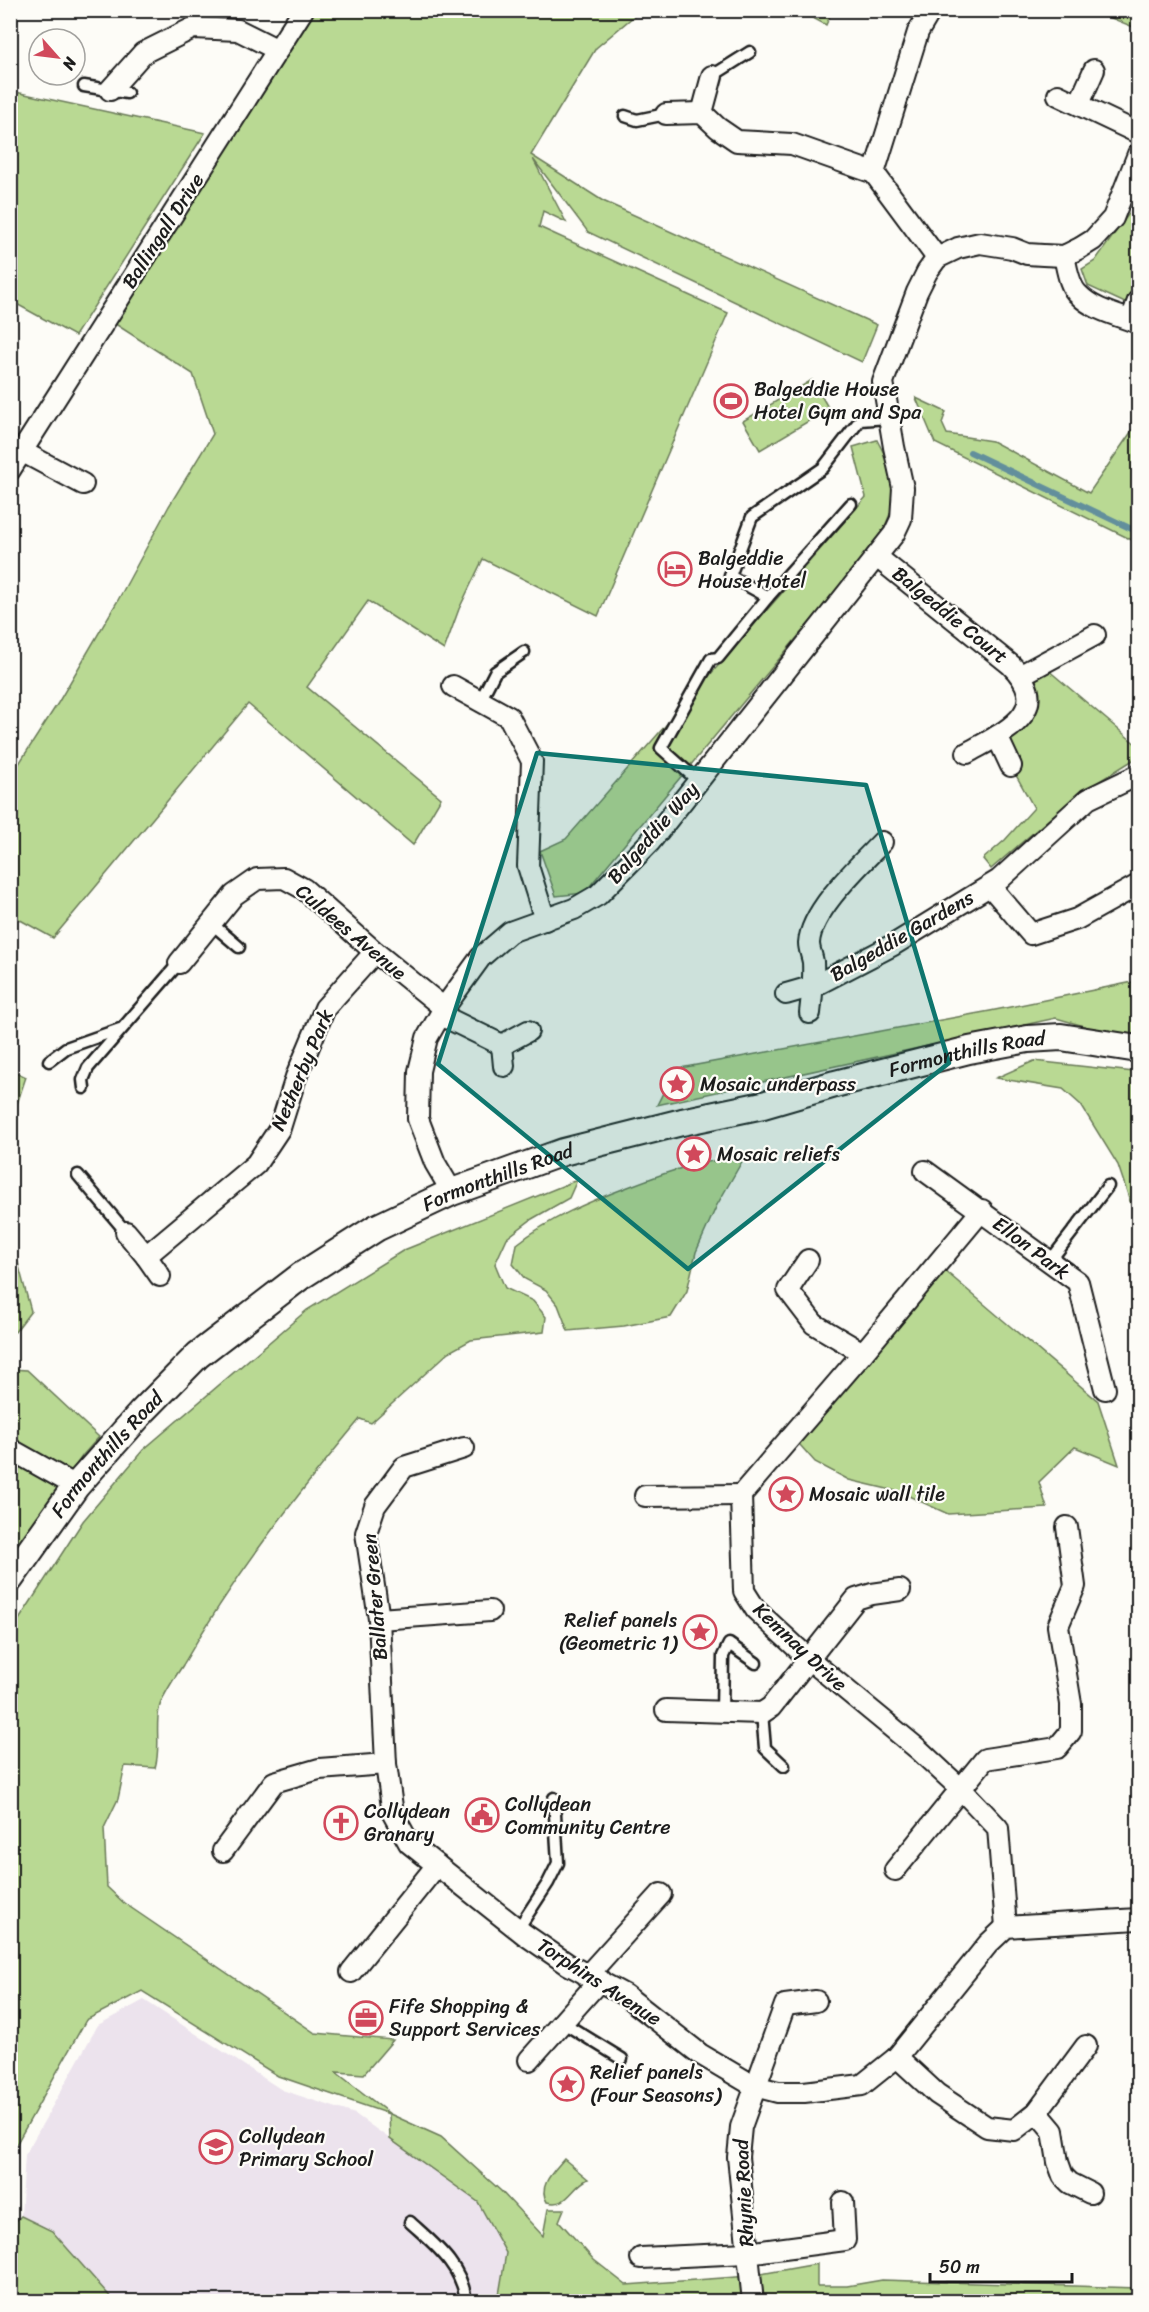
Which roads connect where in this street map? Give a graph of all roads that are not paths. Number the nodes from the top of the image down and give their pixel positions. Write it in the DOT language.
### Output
graph roads {
  1 [pos="303,10"];
  2 [pos="931,10"];
  3 [pos="278,50"];
  4 [pos="750,52"];
  5 [pos="1094,70"];
  6 [pos="712,76"];
  7 [pos="87,87"];
  8 [pos="118,92"];
  9 [pos="1058,95"];
  10 [pos="1079,104"];
  11 [pos="702,113"];
  12 [pos="666,114"];
  13 [pos="625,116"];
  14 [pos="1138,133"];
  15 [pos="1138,154"];
  16 [pos="874,173"];
  17 [pos="1064,256"];
  18 [pos="938,258"];
  19 [pos="1138,301"];
  20 [pos="1135,322"];
  21 [pos="888,418"];
  22 [pos="23,452"];
  23 [pos="10,470"];
  24 [pos="83,484"];
  25 [pos="851,504"];
  26 [pos="881,552"];
  27 [pos="768,597"];
  28 [pos="1095,635"];
  29 [pos="524,652"];
  30 [pos="1021,675"];
  31 [pos="453,686"];
  32 [pos="480,701"];
  33 [pos="997,736"];
  34 [pos="967,753"];
  35 [pos="1011,766"];
  36 [pos="1138,775"];
  37 [pos="698,781"];
  38 [pos="882,842"];
  39 [pos="1138,885"];
  40 [pos="990,886"];
  41 [pos="545,920"];
  42 [pos="211,923"];
  43 [pos="239,947"];
  44 [pos="375,952"];
  45 [pos="179,963"];
  46 [pos="814,986"];
  47 [pos="786,994"];
  48 [pos="442,1012"];
  49 [pos="810,1013"];
  50 [pos="123,1028"];
  51 [pos="528,1031"];
  52 [pos="502,1045"];
  53 [pos="1133,1051"];
  54 [pos="49,1061"];
  55 [pos="504,1066"];
  56 [pos="84,1088"];
  57 [pos="924,1171"];
  58 [pos="78,1175"];
  59 [pos="1108,1186"];
  60 [pos="452,1192"];
  61 [pos="982,1210"];
  62 [pos="126,1232"];
  63 [pos="146,1256"];
  64 [pos="808,1260"];
  65 [pos="1050,1262"];
  66 [pos="160,1276"];
  67 [pos="863,1353"];
  68 [pos="1105,1389"];
  69 [pos="464,1448"];
  70 [pos="10,1449"];
  71 [pos="76,1486"];
  72 [pos="741,1495"];
  73 [pos="645,1496"];
  74 [pos="1067,1527"];
  75 [pos="10,1579"];
  76 [pos="900,1590"];
  77 [pos="490,1611"];
  78 [pos="379,1619"];
  79 [pos="810,1660"];
  80 [pos="756,1663"];
  81 [pos="666,1710"];
  82 [pos="722,1712"];
  83 [pos="762,1713"];
  84 [pos="386,1764"];
  85 [pos="784,1766"];
  86 [pos="962,1790"];
  87 [pos="554,1798"];
  88 [pos="223,1851"];
  89 [pos="437,1865"];
  90 [pos="895,1870"];
  91 [pos="661,1894"];
  92 [pos="1138,1919"];
  93 [pos="1006,1927"];
  94 [pos="518,1929"];
  95 [pos="351,1972"];
  96 [pos="593,1978"];
  97 [pos="816,2001"];
  98 [pos="562,2022"];
  99 [pos="1086,2046"];
  100 [pos="897,2057"];
  101 [pos="622,2059"];
  102 [pos="529,2060"];
  103 [pos="754,2086"];
  104 [pos="1037,2112"];
  105 [pos="1090,2193"];
  106 [pos="843,2202"];
  107 [pos="410,2222"];
  108 [pos="747,2253"];
  109 [pos="641,2258"];
  110 [pos="466,2301"];
  111 [pos="753,2301"];
  1 -- 3 [label="street, Ballingall Drive"];
  2 -- 16 [label="street"];
  3 -- 8 [label="street"];
  3 -- 22 [label="street, Ballingall Drive"];
  4 -- 6 [label="lane"];
  5 -- 10 [label="street"];
  6 -- 11 [label="street"];
  7 -- 8 [label="lane"];
  9 -- 10 [label="street"];
  10 -- 14 [label="street"];
  11 -- 12 [label="street"];
  11 -- 16 [label="street"];
  12 -- 13 [label="lane"];
  15 -- 17 [label="street"];
  16 -- 18 [label="street"];
  17 -- 18 [label="street"];
  17 -- 20 [label="street"];
  18 -- 21 [label="street, Balgeddie Way"];
  19 -- 20 [label="street"];
  21 -- 26 [label="street, Balgeddie Way"];
  21 -- 27 [label="lane"];
  22 -- 23 [label="street, Ballingall Drive"];
  22 -- 24 [label="street"];
  25 -- 27 [label="lane"];
  26 -- 30 [label="street, Balgeddie Court"];
  26 -- 37 [label="street, Balgeddie Way"];
  27 -- 37 [label="lane"];
  28 -- 30 [label="street, Balgeddie Court"];
  29 -- 32 [label="lane"];
  30 -- 33 [label="street, Balgeddie Court"];
  31 -- 32 [label="street"];
  32 -- 41 [label="street"];
  33 -- 34 [label="street, Balgeddie Court"];
  33 -- 35 [label="street"];
  36 -- 40 [label="street, Balgeddie Gardens"];
  37 -- 41 [label="street, Balgeddie Way"];
  38 -- 46 [label="street, Balgeddie Gardens"];
  39 -- 40 [label="street, Balgeddie Gardens"];
  40 -- 46 [label="street, Balgeddie Gardens"];
  41 -- 48 [label="street, Balgeddie Way"];
  42 -- 43 [label="lane"];
  42 -- 44 [label="street, Culdees Avenue"];
  42 -- 45 [label="street, Culdees Avenue"];
  44 -- 48 [label="street, Culdees Avenue"];
  44 -- 63 [label="street, Netherby Park"];
  45 -- 50 [label="lane"];
  46 -- 47 [label="street, Balgeddie Gardens"];
  46 -- 49 [label="street, Balgeddie Gardens"];
  48 -- 52 [label="street, Culdees Avenue"];
  48 -- 60 [label="street, Balgeddie Way"];
  50 -- 54 [label="lane"];
  50 -- 56 [label="lane"];
  51 -- 52 [label="street"];
  52 -- 55 [label="street"];
  53 -- 60 [label="street, Formonthills Road"];
  57 -- 61 [label="street, Ellon Park"];
  58 -- 62 [label="lane"];
  59 -- 65 [label="lane"];
  60 -- 71 [label="street, Formonthills Road"];
  61 -- 65 [label="street, Ellon Park"];
  61 -- 67 [label="street"];
  62 -- 63 [label="street"];
  63 -- 66 [label="street"];
  64 -- 67 [label="street"];
  65 -- 68 [label="street, Ellon Park"];
  67 -- 72 [label="street"];
  69 -- 78 [label="street, Ballater Green"];
  70 -- 71 [label="street"];
  71 -- 75 [label="street, Formonthills Road"];
  72 -- 73 [label="street"];
  72 -- 79 [label="street, Kemnay Drive"];
  74 -- 86 [label="street"];
  76 -- 79 [label="street"];
  77 -- 78 [label="street"];
  78 -- 84 [label="street, Ballater Green"];
  79 -- 83 [label="street"];
  79 -- 86 [label="street, Kemnay Drive"];
  80 -- 82 [label="lane"];
  81 -- 82 [label="street"];
  82 -- 83 [label="street"];
  83 -- 85 [label="lane"];
  84 -- 88 [label="street"];
  84 -- 89 [label="street, Torphins Avenue"];
  86 -- 90 [label="street"];
  86 -- 93 [label="street, Kemnay Drive"];
  87 -- 94 [label="lane"];
  89 -- 94 [label="street, Torphins Avenue"];
  89 -- 95 [label="street"];
  91 -- 96 [label="street"];
  92 -- 93 [label="street"];
  93 -- 100 [label="street, Torphins Avenue"];
  94 -- 96 [label="street, Torphins Avenue"];
  96 -- 98 [label="street"];
  96 -- 103 [label="street, Torphins Avenue"];
  97 -- 103 [label="street, Rhynie Road"];
  98 -- 101 [label="lane"];
  98 -- 102 [label="street"];
  99 -- 104 [label="street"];
  100 -- 103 [label="street, Torphins Avenue"];
  100 -- 104 [label="street"];
  103 -- 108 [label="street, Rhynie Road"];
  104 -- 105 [label="street"];
  106 -- 108 [label="street"];
  107 -- 110 [label="lane"];
  108 -- 109 [label="street"];
  108 -- 111 [label="street, Rhynie Road"];
}
